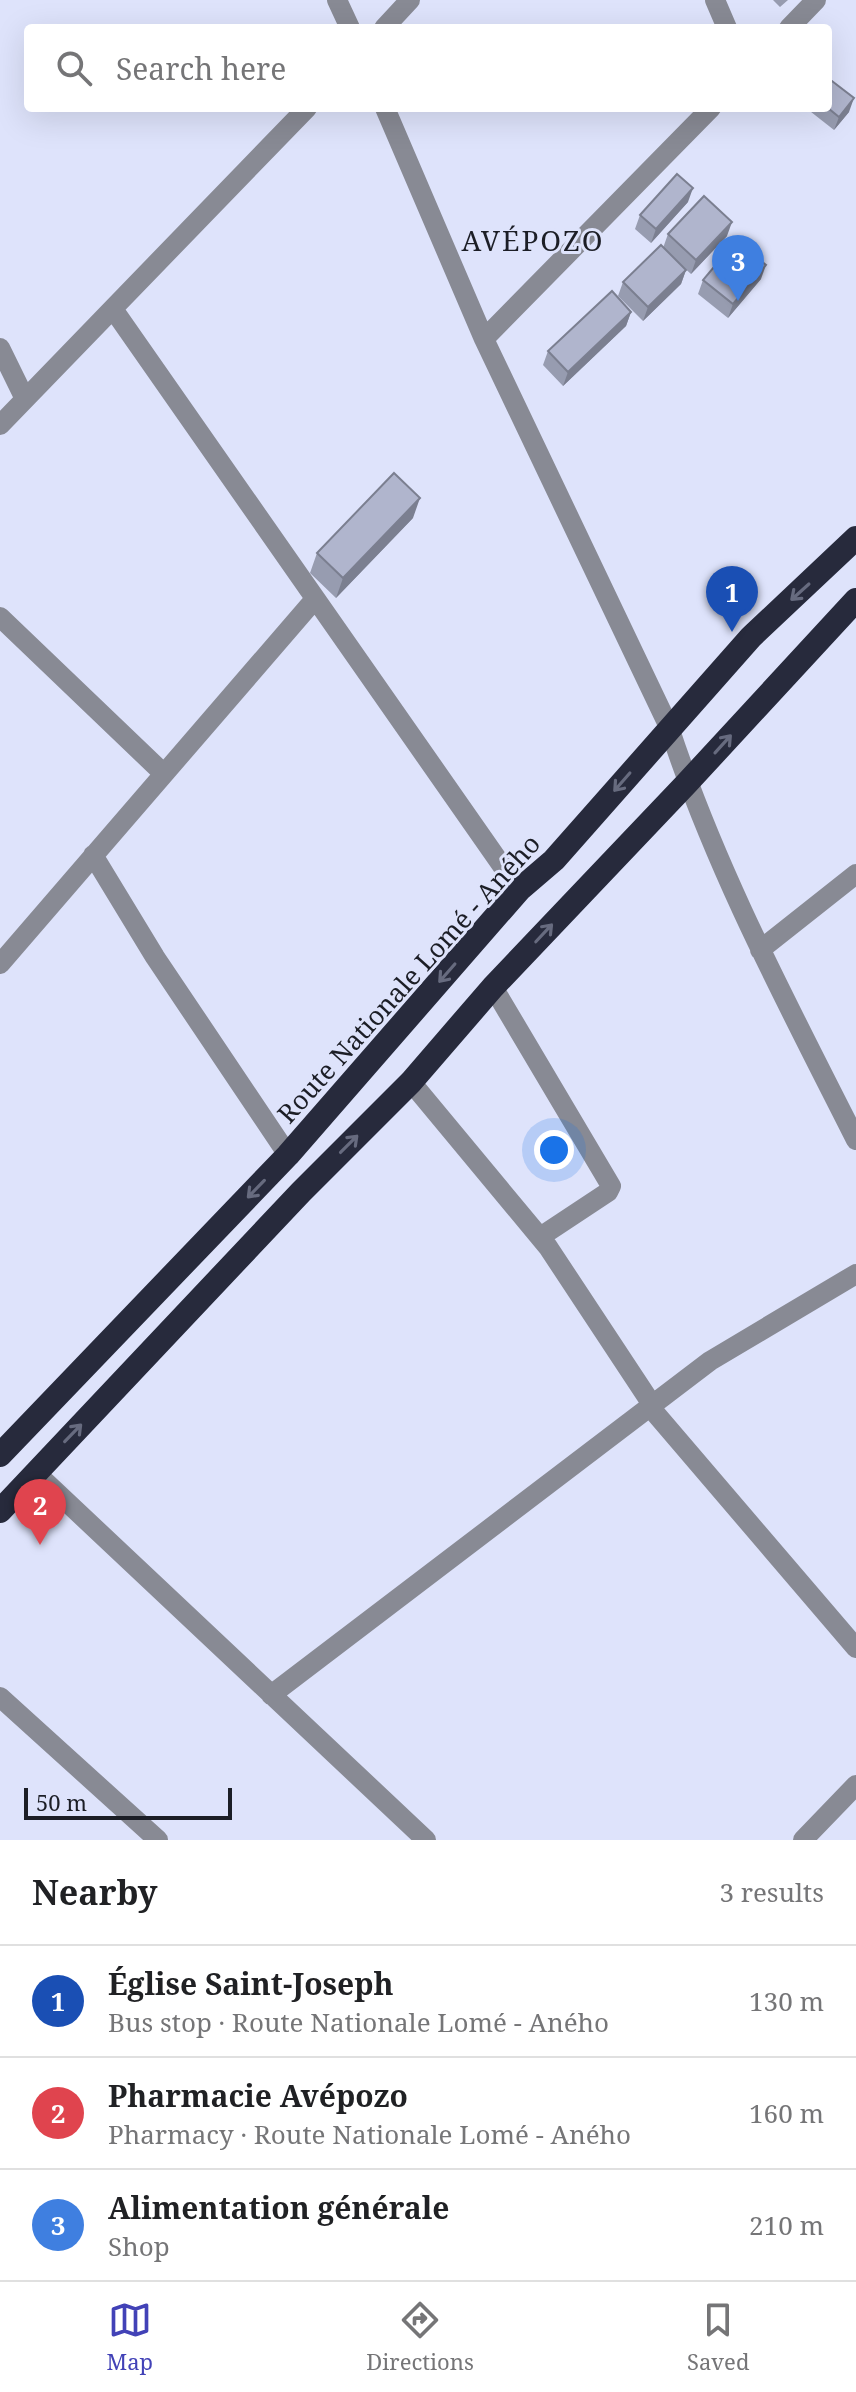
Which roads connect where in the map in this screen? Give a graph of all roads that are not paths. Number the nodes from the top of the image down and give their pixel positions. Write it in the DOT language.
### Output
graph roads {
  1 [pos="337,0"];
  2 [pos="410,0"];
  3 [pos="715,0"];
  4 [pos="816,0"];
  5 [pos="348,24"];
  6 [pos="388,24"];
  7 [pos="725,24"];
  8 [pos="793,24"];
  9 [pos="303,112"];
  10 [pos="387,112"];
  11 [pos="707,112"];
  12 [pos="113,309"];
  13 [pos="484,339"];
  14 [pos="0,348"];
  15 [pos="25,399"];
  16 [pos="0,425"];
  17 [pos="856,538"];
  18 [pos="315,599"];
  19 [pos="856,600"];
  20 [pos="0,617"];
  21 [pos="669,727"];
  22 [pos="163,773"];
  23 [pos="687,783"];
  24 [pos="93,855"];
  25 [pos="856,874"];
  26 [pos="519,890"];
  27 [pos="760,950"];
  28 [pos="0,964"];
  29 [pos="493,987"];
  30 [pos="411,1082"];
  31 [pos="856,1140"];
  32 [pos="288,1155"];
  33 [pos="540,1237"];
  34 [pos="856,1274"];
  35 [pos="652,1407"];
  36 [pos="0,1455"];
  37 [pos="35,1472"];
  38 [pos="0,1511"];
  39 [pos="856,1648"];
  40 [pos="271,1695"];
  41 [pos="0,1697"];
  42 [pos="856,1785"];
  43 [pos="158,1840"];
  44 [pos="426,1840"];
  45 [pos="803,1840"];
  1 -- 5 [label="street"];
  2 -- 6 [label="street"];
  3 -- 7 [label="street"];
  4 -- 8 [label="street"];
  9 -- 12 [label="street"];
  10 -- 13 [label="street"];
  11 -- 13 [label="street"];
  12 -- 15 [label="street"];
  12 -- 18 [label="street"];
  13 -- 21 [label="street"];
  14 -- 15 [label="street"];
  15 -- 16 [label="street"];
  17 -- 21 [label="highway, Route Nationale Lomé - Aného, one-way"];
  18 -- 22 [label="street"];
  18 -- 26 [label="street"];
  23 -- 19 [label="highway, one-way"];
  20 -- 22 [label="street"];
  21 -- 23 [label="street"];
  21 -- 26 [label="highway, Route Nationale Lomé - Aného, one-way"];
  22 -- 24 [label="street"];
  23 -- 27 [label="street"];
  29 -- 23 [label="highway, one-way"];
  24 -- 28 [label="street"];
  24 -- 32 [label="street"];
  25 -- 27 [label="street"];
  26 -- 32 [label="highway, Route Nationale Lomé - Aného, one-way"];
  27 -- 31 [label="street"];
  29 -- 30 [label="highway"];
  29 -- 33 [label="street"];
  30 -- 33 [label="street"];
  37 -- 30 [label="highway, one-way"];
  32 -- 36 [label="highway, Route Nationale Lomé - Aného, one-way"];
  33 -- 35 [label="street"];
  34 -- 35 [label="street"];
  35 -- 39 [label="street"];
  35 -- 40 [label="street"];
  37 -- 38 [label="highway"];
  37 -- 40 [label="street"];
  40 -- 44 [label="street"];
  41 -- 43 [label="street"];
  42 -- 45 [label="street"];
}
